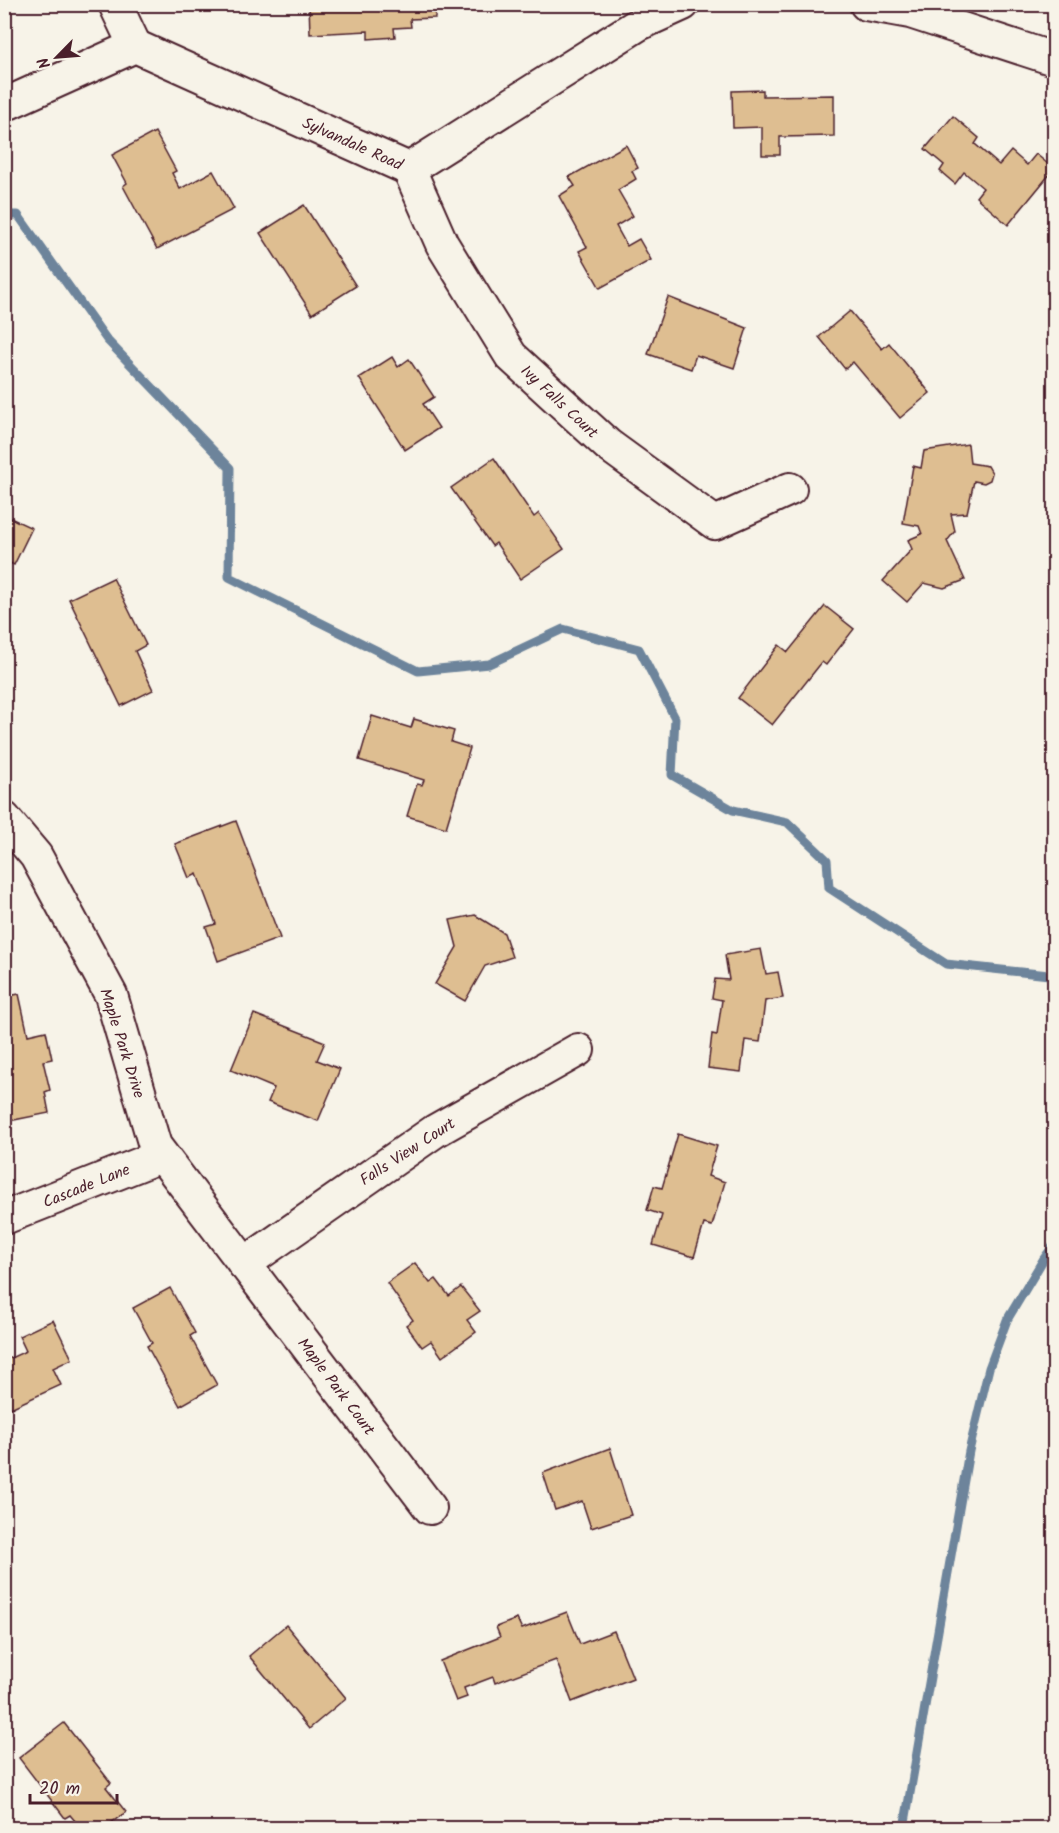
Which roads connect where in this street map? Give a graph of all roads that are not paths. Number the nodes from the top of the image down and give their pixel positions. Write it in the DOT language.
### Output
graph roads {
  1 [pos="115,4"];
  2 [pos="683,4"];
  3 [pos="866,4"];
  4 [pos="912,8"];
  5 [pos="135,46"];
  6 [pos="1054,59"];
  7 [pos="4,105"];
  8 [pos="409,169"];
  9 [pos="790,489"];
  10 [pos="4,818"];
  11 [pos="578,1050"];
  12 [pos="155,1146"];
  13 [pos="4,1218"];
  14 [pos="244,1264"];
  15 [pos="430,1508"];
  1 -- 5 [label="street"];
  2 -- 8 [label="street, Sylvandale Road"];
  3 -- 4 [label="street"];
  4 -- 6 [label="street"];
  5 -- 7 [label="street"];
  5 -- 8 [label="street, Sylvandale Road"];
  8 -- 9 [label="street, Ivy Falls Court"];
  10 -- 12 [label="street, Maple Park Drive"];
  11 -- 14 [label="street, Falls View Court"];
  12 -- 13 [label="street, Cascade Lane"];
  12 -- 14 [label="street, Maple Park Drive"];
  14 -- 15 [label="street, Maple Park Court"];
}
